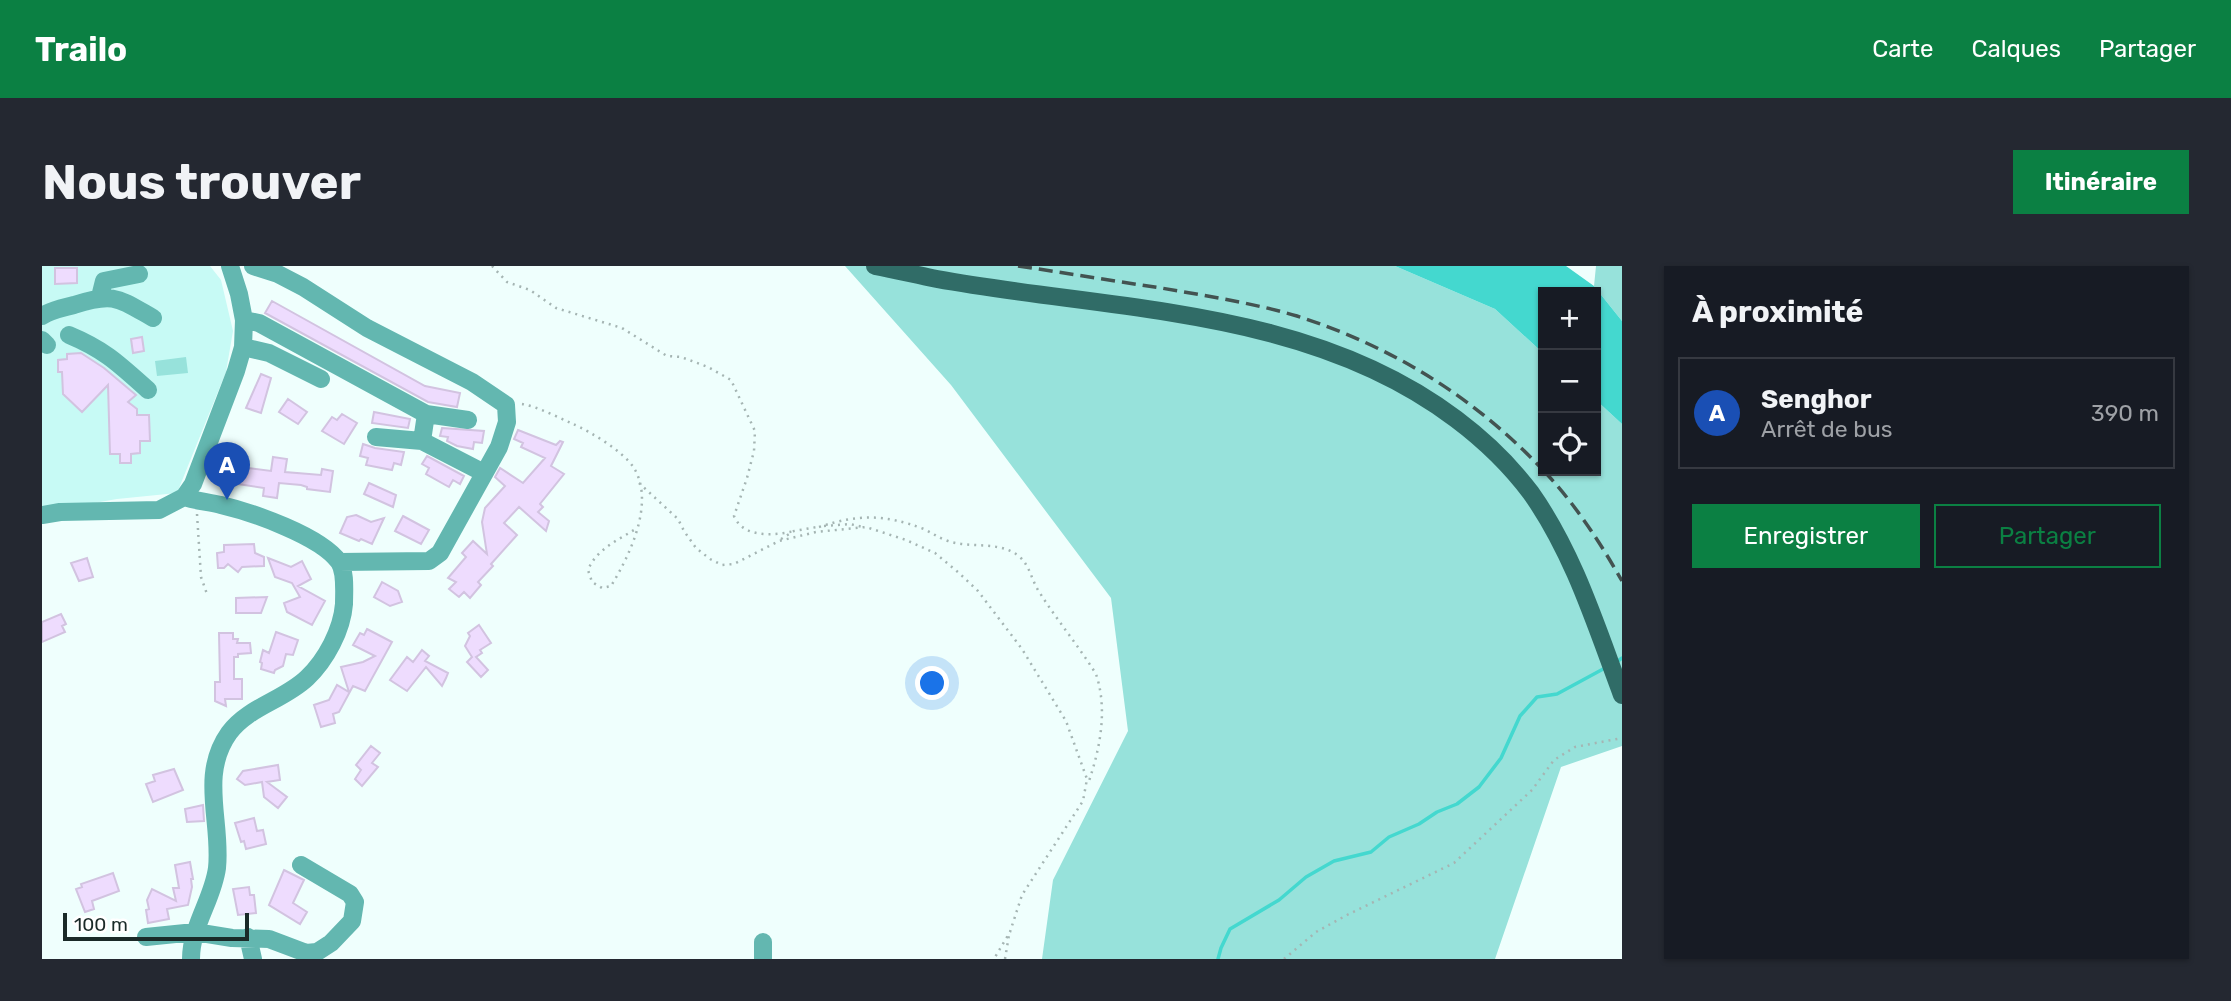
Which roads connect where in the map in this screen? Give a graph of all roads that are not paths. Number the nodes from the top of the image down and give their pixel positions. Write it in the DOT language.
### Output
graph roads {
  1 [pos="230,266"];
  2 [pos="253,266"];
  3 [pos="875,266"];
  4 [pos="139,274"];
  5 [pos="100,297"];
  6 [pos="42,316"];
  7 [pos="153,318"];
  8 [pos="244,320"];
  9 [pos="69,335"];
  10 [pos="243,347"];
  11 [pos="321,379"];
  12 [pos="148,390"];
  13 [pos="426,414"];
  14 [pos="468,420"];
  15 [pos="376,437"];
  16 [pos="422,441"];
  17 [pos="484,473"];
  18 [pos="190,499"];
  19 [pos="42,515"];
  20 [pos="339,562"];
  21 [pos="1622,695"];
  22 [pos="301,865"];
  23 [pos="195,932"];
  24 [pos="146,937"];
  25 [pos="248,937"];
  26 [pos="191,959"];
  27 [pos="253,959"];
  1 -- 8 [label="street"];
  2 -- 17 [label="street"];
  3 -- 21 [label="main road"];
  4 -- 5 [label="street"];
  5 -- 6 [label="street"];
  5 -- 7 [label="street"];
  8 -- 10 [label="street"];
  8 -- 13 [label="street"];
  9 -- 12 [label="street"];
  10 -- 11 [label="street"];
  10 -- 18 [label="street"];
  13 -- 14 [label="street"];
  13 -- 16 [label="street"];
  15 -- 16 [label="street"];
  16 -- 17 [label="street"];
  17 -- 20 [label="street"];
  18 -- 19 [label="street"];
  18 -- 20 [label="street"];
  20 -- 23 [label="street"];
  22 -- 25 [label="street"];
  23 -- 24 [label="street"];
  23 -- 25 [label="street"];
  23 -- 26 [label="street"];
  25 -- 27 [label="street"];
}
